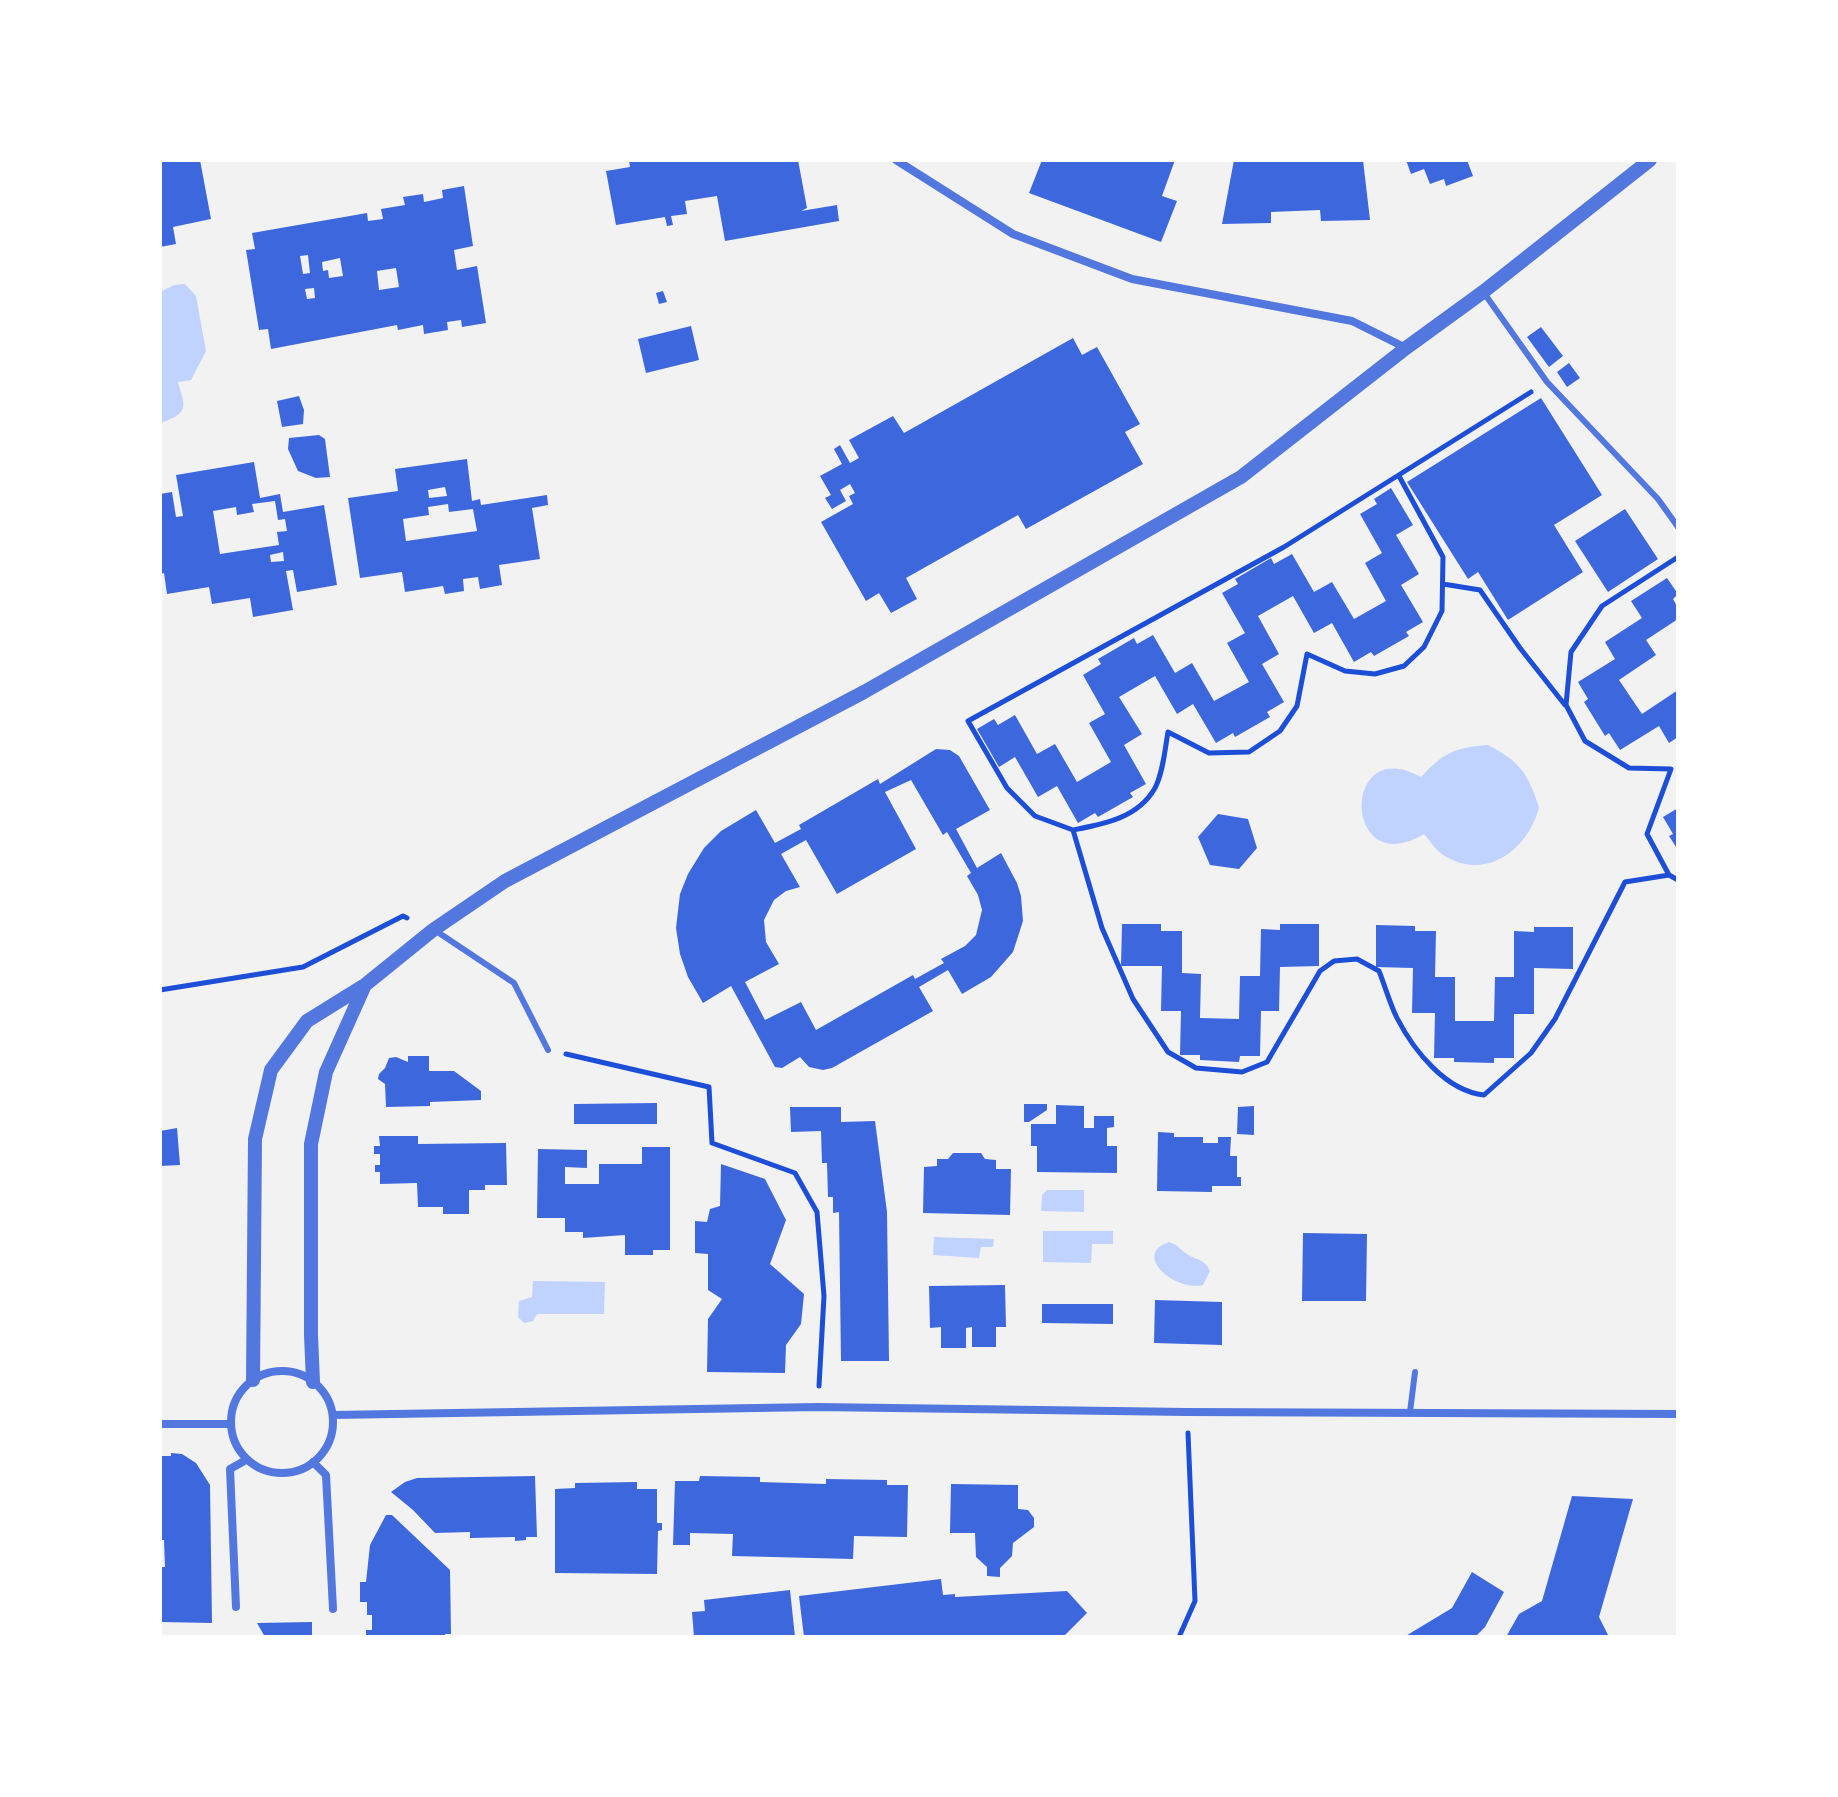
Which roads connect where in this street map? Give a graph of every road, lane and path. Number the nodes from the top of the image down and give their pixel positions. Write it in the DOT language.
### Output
graph roads {
  1 [pos="896,160"];
  2 [pos="1650,160"];
  3 [pos="1483,292"];
  4 [pos="1406,348"];
  5 [pos="1547,382"];
  6 [pos="1399,476"];
  7 [pos="1678,527"];
  8 [pos="1678,557"];
  9 [pos="1443,584"];
  10 [pos="1566,705"];
  11 [pos="1073,830"];
  12 [pos="1669,875"];
  13 [pos="1678,880"];
  14 [pos="433,930"];
  15 [pos="365,985"];
  16 [pos="160,990"];
  17 [pos="548,1050"];
  18 [pos="1415,1372"];
  19 [pos="253,1380"];
  20 [pos="313,1382"];
  21 [pos="818,1407"];
  22 [pos="1187,1412"];
  23 [pos="1410,1412"];
  24 [pos="1678,1414"];
  25 [pos="333,1415"];
  26 [pos="160,1424"];
  27 [pos="230,1424"];
  28 [pos="246,1460"];
  29 [pos="313,1462"];
  30 [pos="236,1607"];
  31 [pos="333,1609"];
  32 [pos="1179,1637"];
  1 -- 4 [label="street"];
  2 -- 3 [label="street"];
  3 -- 4 [label="street"];
  3 -- 5 [label="lane"];
  4 -- 14 [label="street"];
  5 -- 6 [label="path"];
  5 -- 7 [label="lane"];
  6 -- 9 [label="path"];
  6 -- 11 [label="path"];
  8 -- 10 [label="path"];
  9 -- 10 [label="path"];
  9 -- 11 [label="path"];
  10 -- 12 [label="path"];
  11 -- 12 [label="path"];
  12 -- 13 [label="path"];
  14 -- 15 [label="street"];
  14 -- 16 [label="path"];
  14 -- 17 [label="lane"];
  15 -- 19 [label="street"];
  15 -- 20 [label="street"];
  17 -- 21 [label="path"];
  18 -- 23 [label="lane"];
  19 -- 20 [label="street"];
  19 -- 27 [label="street"];
  20 -- 25 [label="street"];
  21 -- 22 [label="street"];
  21 -- 25 [label="street"];
  22 -- 23 [label="street"];
  22 -- 32 [label="path"];
  23 -- 24 [label="street"];
  25 -- 29 [label="street"];
  26 -- 27 [label="street"];
  27 -- 28 [label="street"];
  28 -- 29 [label="street"];
  28 -- 30 [label="street"];
  29 -- 31 [label="street"];
}
